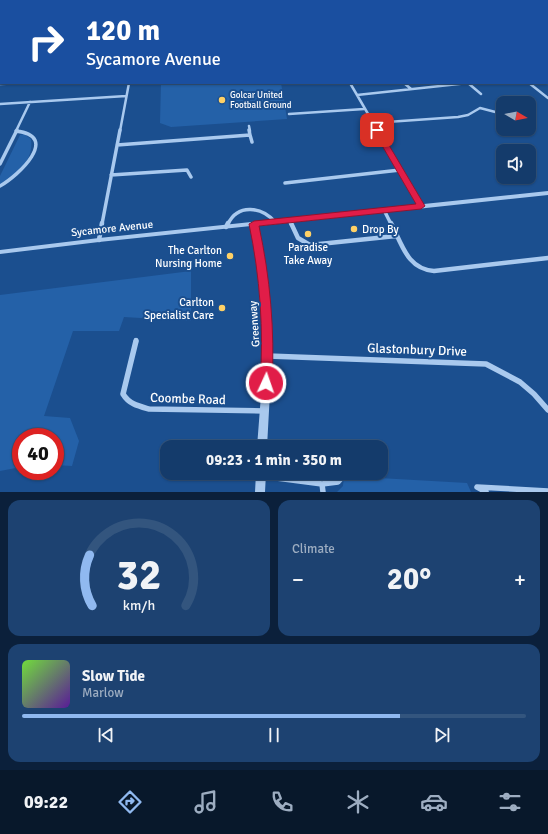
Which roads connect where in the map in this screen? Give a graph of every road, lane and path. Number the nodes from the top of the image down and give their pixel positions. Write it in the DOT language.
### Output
graph roads {
  1 [pos="129,84"];
  2 [pos="351,84"];
  3 [pos="405,84"];
  4 [pos="458,84"];
  5 [pos="469,84"];
  6 [pos="530,84"];
  7 [pos="411,89"];
  8 [pos="481,94"];
  9 [pos="357,95"];
  10 [pos="126,96"];
  11 [pos="548,98"];
  12 [pos="30,102"];
  13 [pos="0,104"];
  14 [pos="292,109"];
  15 [pos="364,109"];
  16 [pos="496,112"];
  17 [pos="373,123"];
  18 [pos="249,126"];
  19 [pos="16,132"];
  20 [pos="250,135"];
  21 [pos="252,142"];
  22 [pos="117,145"];
  23 [pos="0,164"];
  24 [pos="400,170"];
  25 [pos="111,175"];
  26 [pos="191,177"];
  27 [pos="285,183"];
  28 [pos="0,186"];
  29 [pos="548,193"];
  30 [pos="421,206"];
  31 [pos="384,210"];
  32 [pos="290,221"];
  33 [pos="274,222"];
  34 [pos="254,224"];
  35 [pos="226,227"];
  36 [pos="396,236"];
  37 [pos="99,240"];
  38 [pos="0,252"];
  39 [pos="548,258"];
  40 [pos="136,340"];
  41 [pos="268,356"];
  42 [pos="548,410"];
  43 [pos="264,411"];
  44 [pos="262,440"];
  45 [pos="261,480"];
  46 [pos="298,480"];
  47 [pos="340,480"];
  48 [pos="322,484"];
  49 [pos="548,491"];
  50 [pos="260,492"];
  51 [pos="323,492"];
  52 [pos="486,492"];
  1 -- 10 [label="street"];
  2 -- 9 [label="street"];
  3 -- 7 [label="street"];
  4 -- 7 [label="street"];
  5 -- 8 [label="street"];
  6 -- 11 [label="street"];
  7 -- 9 [label="street"];
  9 -- 15 [label="street"];
  10 -- 12 [label="street"];
  10 -- 22 [label="street"];
  12 -- 13 [label="street"];
  12 -- 19 [label="street"];
  14 -- 15 [label="street"];
  15 -- 17 [label="street"];
  16 -- 17 [label="street"];
  17 -- 24 [label="street"];
  18 -- 20 [label="street"];
  19 -- 23 [label="street"];
  19 -- 28 [label="street"];
  20 -- 21 [label="street"];
  20 -- 22 [label="street"];
  22 -- 25 [label="street"];
  24 -- 27 [label="street"];
  24 -- 30 [label="street"];
  25 -- 26 [label="street"];
  25 -- 37 [label="street"];
  29 -- 30 [label="street, Sycamore Avenue"];
  30 -- 31 [label="street, Sycamore Avenue"];
  31 -- 32 [label="street, Sycamore Avenue"];
  31 -- 36 [label="street"];
  32 -- 33 [label="street, Sycamore Avenue"];
  32 -- 36 [label="street"];
  33 -- 34 [label="street, Sycamore Avenue"];
  33 -- 35 [label="street"];
  34 -- 35 [label="street, Sycamore Avenue"];
  34 -- 41 [label="street, Greenway"];
  35 -- 37 [label="street, Sycamore Avenue"];
  36 -- 39 [label="street"];
  37 -- 38 [label="street, Sycamore Avenue"];
  40 -- 43 [label="street, Coombe Road"];
  41 -- 42 [label="street, Glastonbury Drive"];
  41 -- 43 [label="street, Greenway"];
  43 -- 44 [label="street, Greenway"];
  45 -- 50 [label="street"];
  46 -- 48 [label="street"];
  47 -- 48 [label="street"];
  48 -- 51 [label="street"];
  49 -- 52 [label="street"];
}
